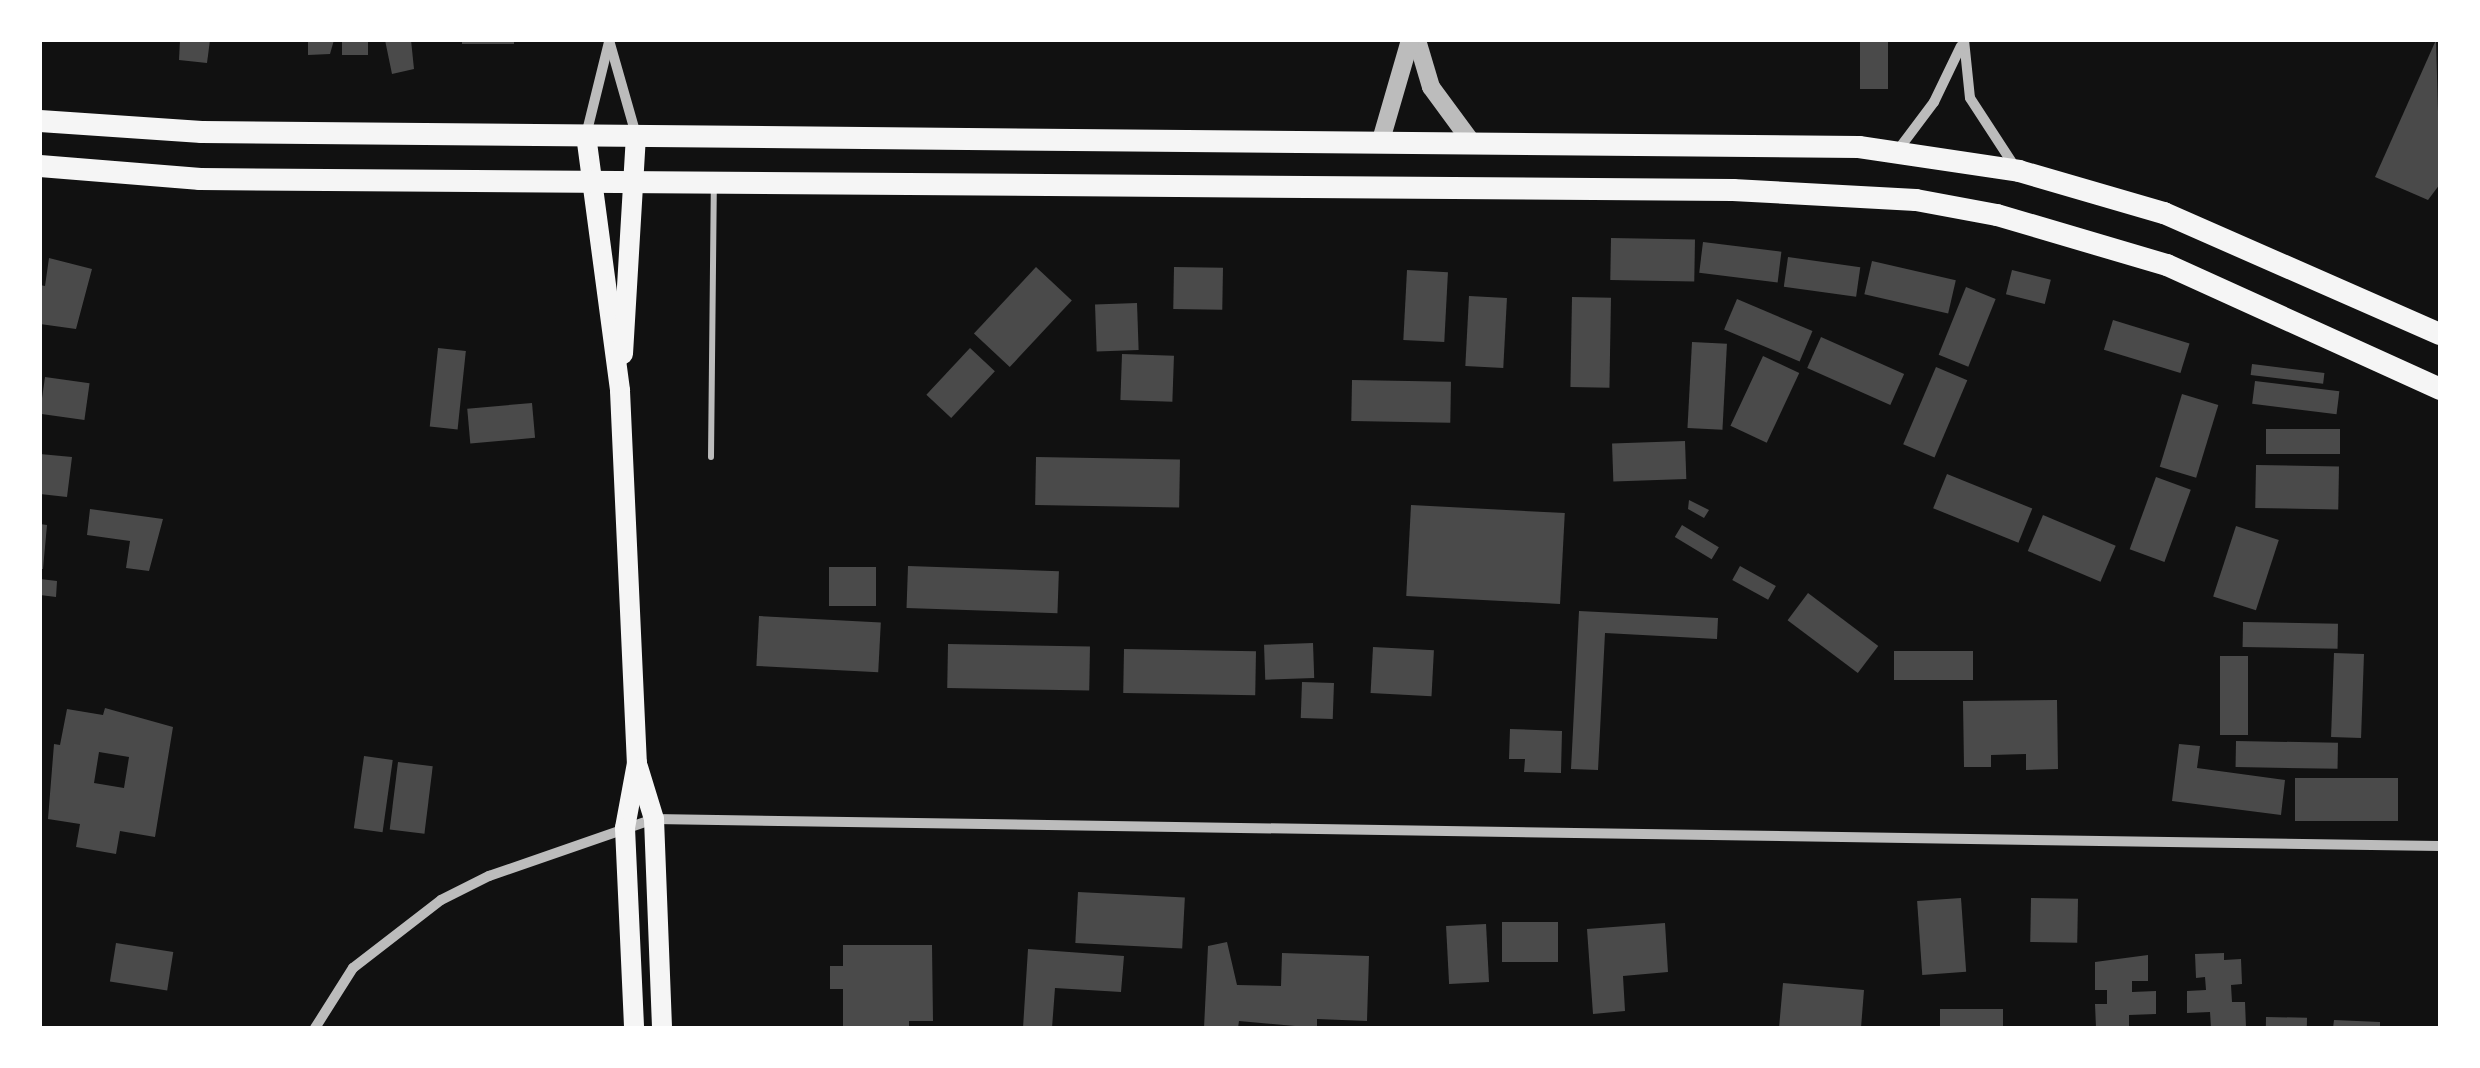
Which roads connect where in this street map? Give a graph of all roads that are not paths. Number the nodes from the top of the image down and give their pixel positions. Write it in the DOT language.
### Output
graph roads {
  1 [pos="609,40"];
  2 [pos="1414,40"];
  3 [pos="1964,40"];
  4 [pos="40,122"];
  5 [pos="586,135"];
  6 [pos="636,136"];
  7 [pos="1382,140"];
  8 [pos="1470,140"];
  9 [pos="1896,151"];
  10 [pos="40,166"];
  11 [pos="2019,172"];
  12 [pos="589,180"];
  13 [pos="637,182"];
  14 [pos="714,182"];
  15 [pos="2440,334"];
  16 [pos="2440,389"];
  17 [pos="620,391"];
  18 [pos="710,456"];
  19 [pos="637,763"];
  20 [pos="654,819"];
  21 [pos="625,828"];
  22 [pos="2440,846"];
  23 [pos="315,1028"];
  24 [pos="634,1028"];
  25 [pos="662,1028"];
  1 -- 5 [label="street"];
  1 -- 6 [label="street"];
  2 -- 7 [label="street"];
  2 -- 8 [label="street"];
  3 -- 9 [label="street"];
  3 -- 11 [label="street"];
  4 -- 5 [label="main road"];
  5 -- 6 [label="main road"];
  5 -- 12 [label="main road"];
  6 -- 7 [label="main road"];
  6 -- 13 [label="main road"];
  7 -- 8 [label="main road"];
  8 -- 9 [label="main road"];
  9 -- 11 [label="main road"];
  10 -- 12 [label="main road"];
  11 -- 15 [label="main road"];
  12 -- 13 [label="main road"];
  12 -- 17 [label="main road"];
  13 -- 14 [label="main road"];
  13 -- 17 [label="main road"];
  14 -- 16 [label="main road"];
  14 -- 18 [label="lane"];
  17 -- 19 [label="main road"];
  19 -- 20 [label="main road"];
  19 -- 21 [label="main road"];
  20 -- 21 [label="street"];
  20 -- 22 [label="street"];
  20 -- 25 [label="main road"];
  21 -- 23 [label="street"];
  21 -- 24 [label="main road"];
}
